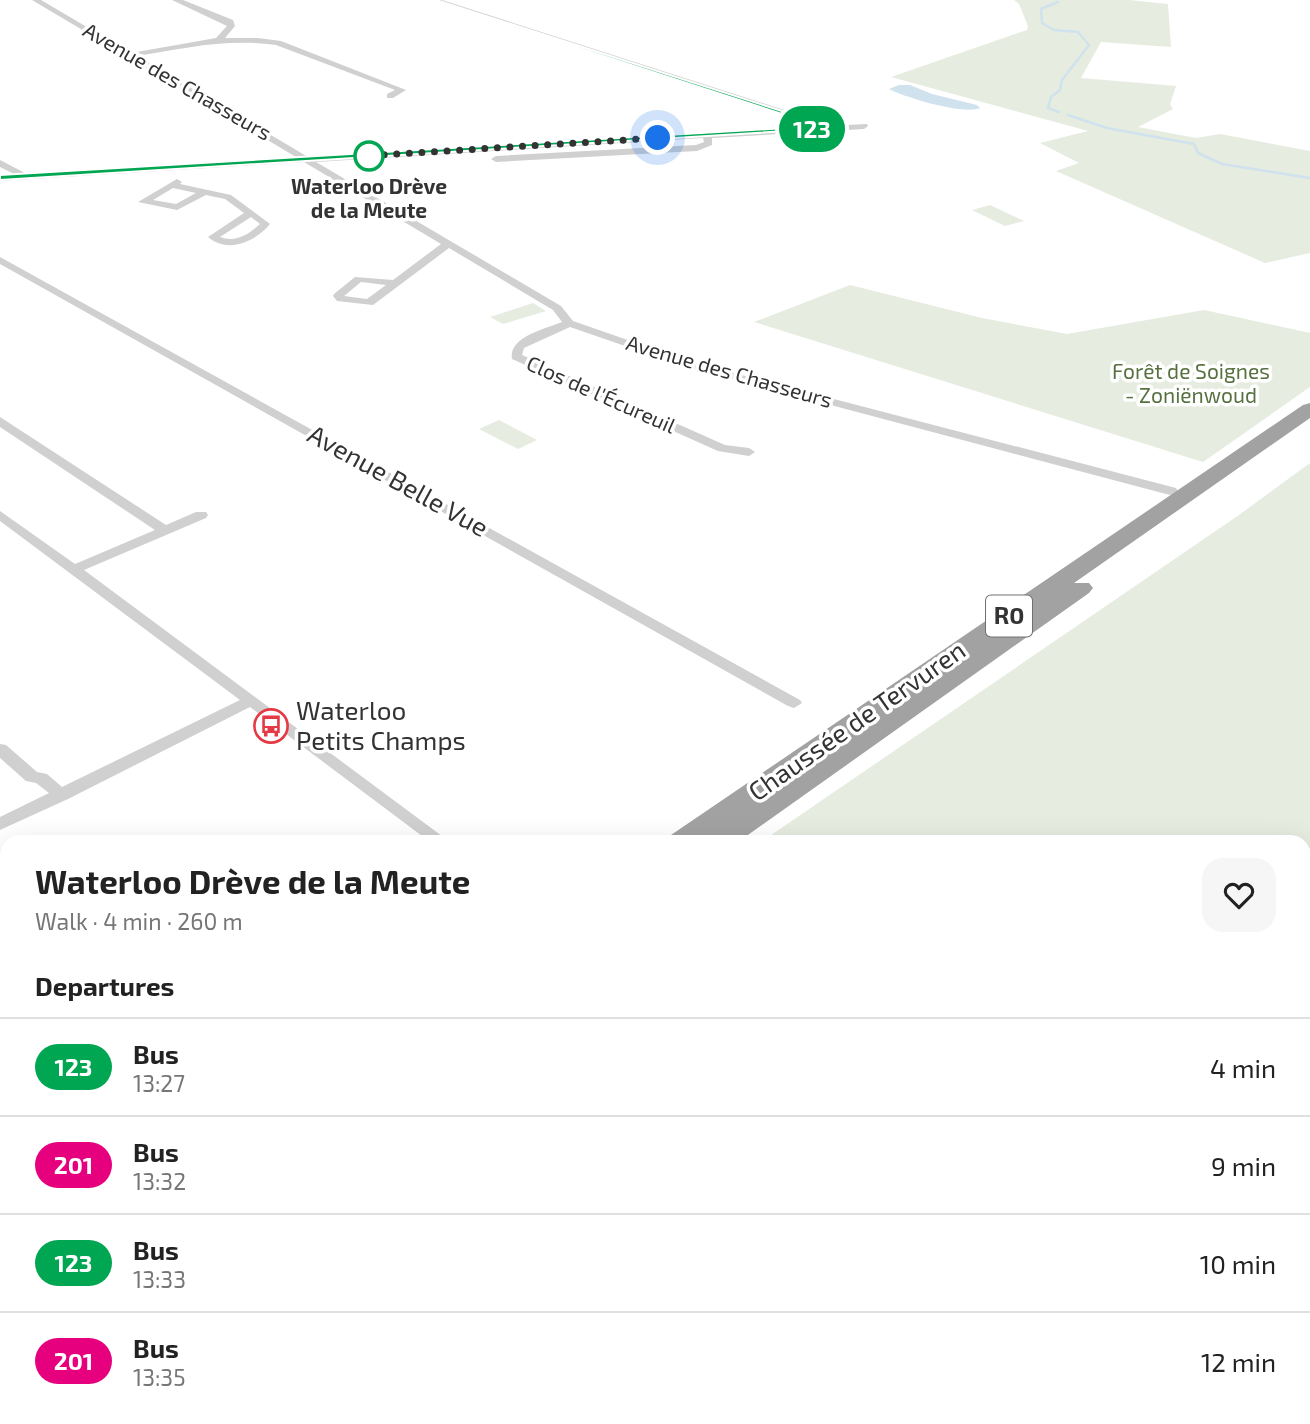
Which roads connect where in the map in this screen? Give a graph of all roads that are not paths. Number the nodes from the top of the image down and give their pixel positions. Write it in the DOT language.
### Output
graph roads {
  1 [pos="36,0"];
  2 [pos="176,0"];
  3 [pos="434,0"];
  4 [pos="219,40"];
  5 [pos="131,55"];
  6 [pos="390,96"];
  7 [pos="864,126"];
  8 [pos="832,128"];
  9 [pos="707,135"];
  10 [pos="496,159"];
  11 [pos="309,160"];
  12 [pos="0,163"];
  13 [pos="197,168"];
  14 [pos="25,176"];
  15 [pos="0,178"];
  16 [pos="171,185"];
  17 [pos="205,192"];
  18 [pos="251,213"];
  19 [pos="448,244"];
  20 [pos="0,260"];
  21 [pos="427,260"];
  22 [pos="477,261"];
  23 [pos="395,283"];
  24 [pos="569,323"];
  25 [pos="1310,409"];
  26 [pos="0,421"];
  27 [pos="1310,429"];
  28 [pos="750,452"];
  29 [pos="1171,491"];
  30 [pos="201,514"];
  31 [pos="0,515"];
  32 [pos="164,530"];
  33 [pos="74,569"];
  34 [pos="250,701"];
  35 [pos="794,703"];
  36 [pos="0,749"];
  37 [pos="55,799"];
  38 [pos="0,824"];
  39 [pos="432,835"];
  40 [pos="691,835"];
  41 [pos="728,835"];
  1 -- 5 [label="street, Avenue des Chasseurs"];
  2 -- 4 [label="street"];
  3 -- 8 [label="street"];
  4 -- 5 [label="street"];
  4 -- 6 [label="street"];
  5 -- 11 [label="street, Avenue des Chasseurs"];
  7 -- 8 [label="street"];
  8 -- 9 [label="street"];
  9 -- 10 [label="street"];
  9 -- 11 [label="street"];
  11 -- 13 [label="street"];
  11 -- 19 [label="street, Avenue des Chasseurs"];
  12 -- 14 [label="street"];
  13 -- 14 [label="street"];
  13 -- 16 [label="street"];
  14 -- 15 [label="street"];
  16 -- 17 [label="street"];
  16 -- 17 [label="street"];
  17 -- 18 [label="street"];
  19 -- 21 [label="street"];
  19 -- 22 [label="street, Avenue des Chasseurs"];
  20 -- 35 [label="street, Avenue Belle Vue"];
  21 -- 22 [label="street"];
  21 -- 23 [label="street"];
  22 -- 24 [label="street, Avenue des Chasseurs"];
  24 -- 28 [label="street, Clos de l'Écureuil"];
  24 -- 29 [label="street, Avenue des Chasseurs"];
  25 -- 40 [label="highway, Chaussée de Tervuren / R0"];
  26 -- 32 [label="street"];
  27 -- 41 [label="highway, Chaussée de Tervuren / R0"];
  30 -- 32 [label="street"];
  31 -- 33 [label="street"];
  32 -- 33 [label="street"];
  33 -- 34 [label="street"];
  34 -- 37 [label="street"];
  34 -- 39 [label="street"];
  36 -- 37 [label="street"];
  37 -- 38 [label="street"];
}
